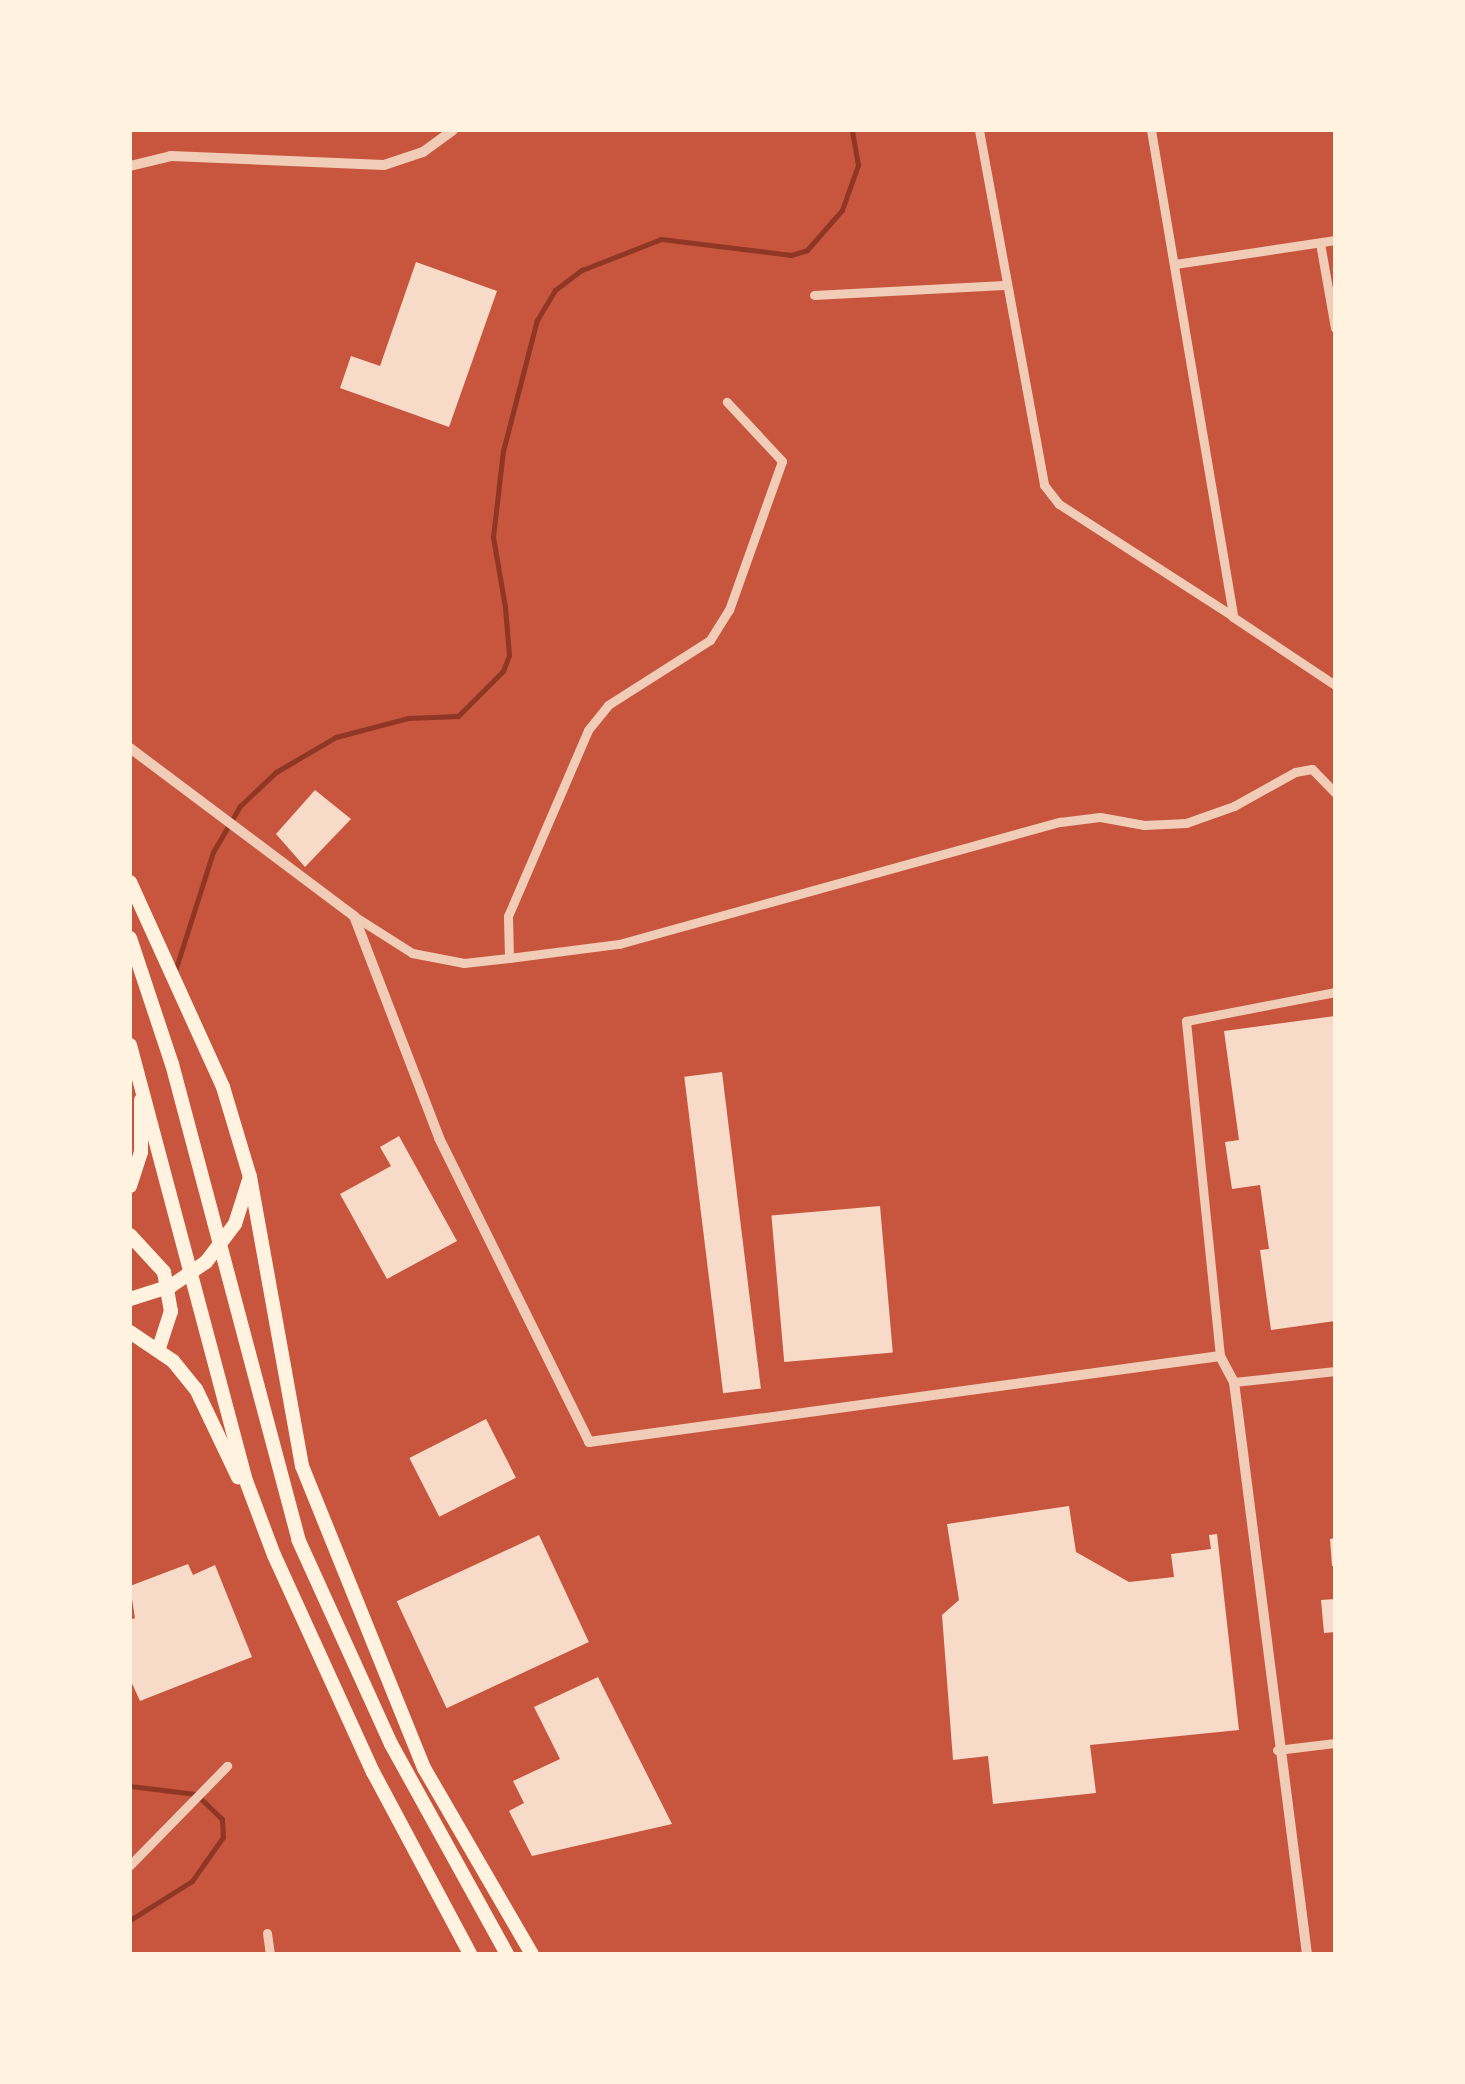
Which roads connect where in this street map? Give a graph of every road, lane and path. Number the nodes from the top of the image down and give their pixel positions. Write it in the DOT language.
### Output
graph roads {
  1 [pos="453,130"];
  2 [pos="979,130"];
  3 [pos="1151,130"];
  4 [pos="130,166"];
  5 [pos="1335,240"];
  6 [pos="1320,242"];
  7 [pos="1175,264"];
  8 [pos="1004,285"];
  9 [pos="814,295"];
  10 [pos="1335,328"];
  11 [pos="727,402"];
  12 [pos="1234,616"];
  13 [pos="1335,686"];
  14 [pos="130,748"];
  15 [pos="1335,793"];
  16 [pos="130,882"];
  17 [pos="354,916"];
  18 [pos="130,938"];
  19 [pos="509,958"];
  20 [pos="1335,992"];
  21 [pos="130,1045"];
  22 [pos="140,1074"];
  23 [pos="250,1178"];
  24 [pos="130,1186"];
  25 [pos="130,1235"];
  26 [pos="130,1300"];
  27 [pos="130,1332"];
  28 [pos="160,1349"];
  29 [pos="1220,1356"];
  30 [pos="1335,1371"];
  31 [pos="1234,1382"];
  32 [pos="274,1555"];
  33 [pos="1335,1743"];
  34 [pos="1277,1750"];
  35 [pos="227,1766"];
  36 [pos="424,1768"];
  37 [pos="438,1834"];
  38 [pos="130,1865"];
  39 [pos="268,1933"];
  40 [pos="270,1954"];
  41 [pos="470,1954"];
  42 [pos="507,1954"];
  43 [pos="532,1954"];
  44 [pos="1307,1954"];
  1 -- 4 [label="street"];
  2 -- 8 [label="street"];
  3 -- 7 [label="street"];
  5 -- 6 [label="street"];
  6 -- 7 [label="street"];
  6 -- 10 [label="street"];
  7 -- 12 [label="street"];
  8 -- 9 [label="street"];
  8 -- 12 [label="street"];
  11 -- 19 [label="street"];
  12 -- 13 [label="street"];
  14 -- 17 [label="street"];
  15 -- 19 [label="street"];
  16 -- 23 [label="main road"];
  17 -- 19 [label="street"];
  17 -- 29 [label="street"];
  18 -- 37 [label="main road"];
  20 -- 29 [label="street"];
  21 -- 22 [label="main road"];
  22 -- 24 [label="main road"];
  22 -- 32 [label="main road"];
  23 -- 26 [label="main road"];
  23 -- 36 [label="main road"];
  25 -- 28 [label="main road"];
  27 -- 28 [label="main road"];
  28 -- 32 [label="main road"];
  29 -- 31 [label="street"];
  30 -- 31 [label="street"];
  31 -- 34 [label="street"];
  32 -- 41 [label="main road"];
  33 -- 34 [label="street"];
  34 -- 44 [label="street"];
  35 -- 38 [label="street"];
  36 -- 37 [label="main road"];
  36 -- 43 [label="main road"];
  37 -- 42 [label="main road"];
  39 -- 40 [label="street"];
}
